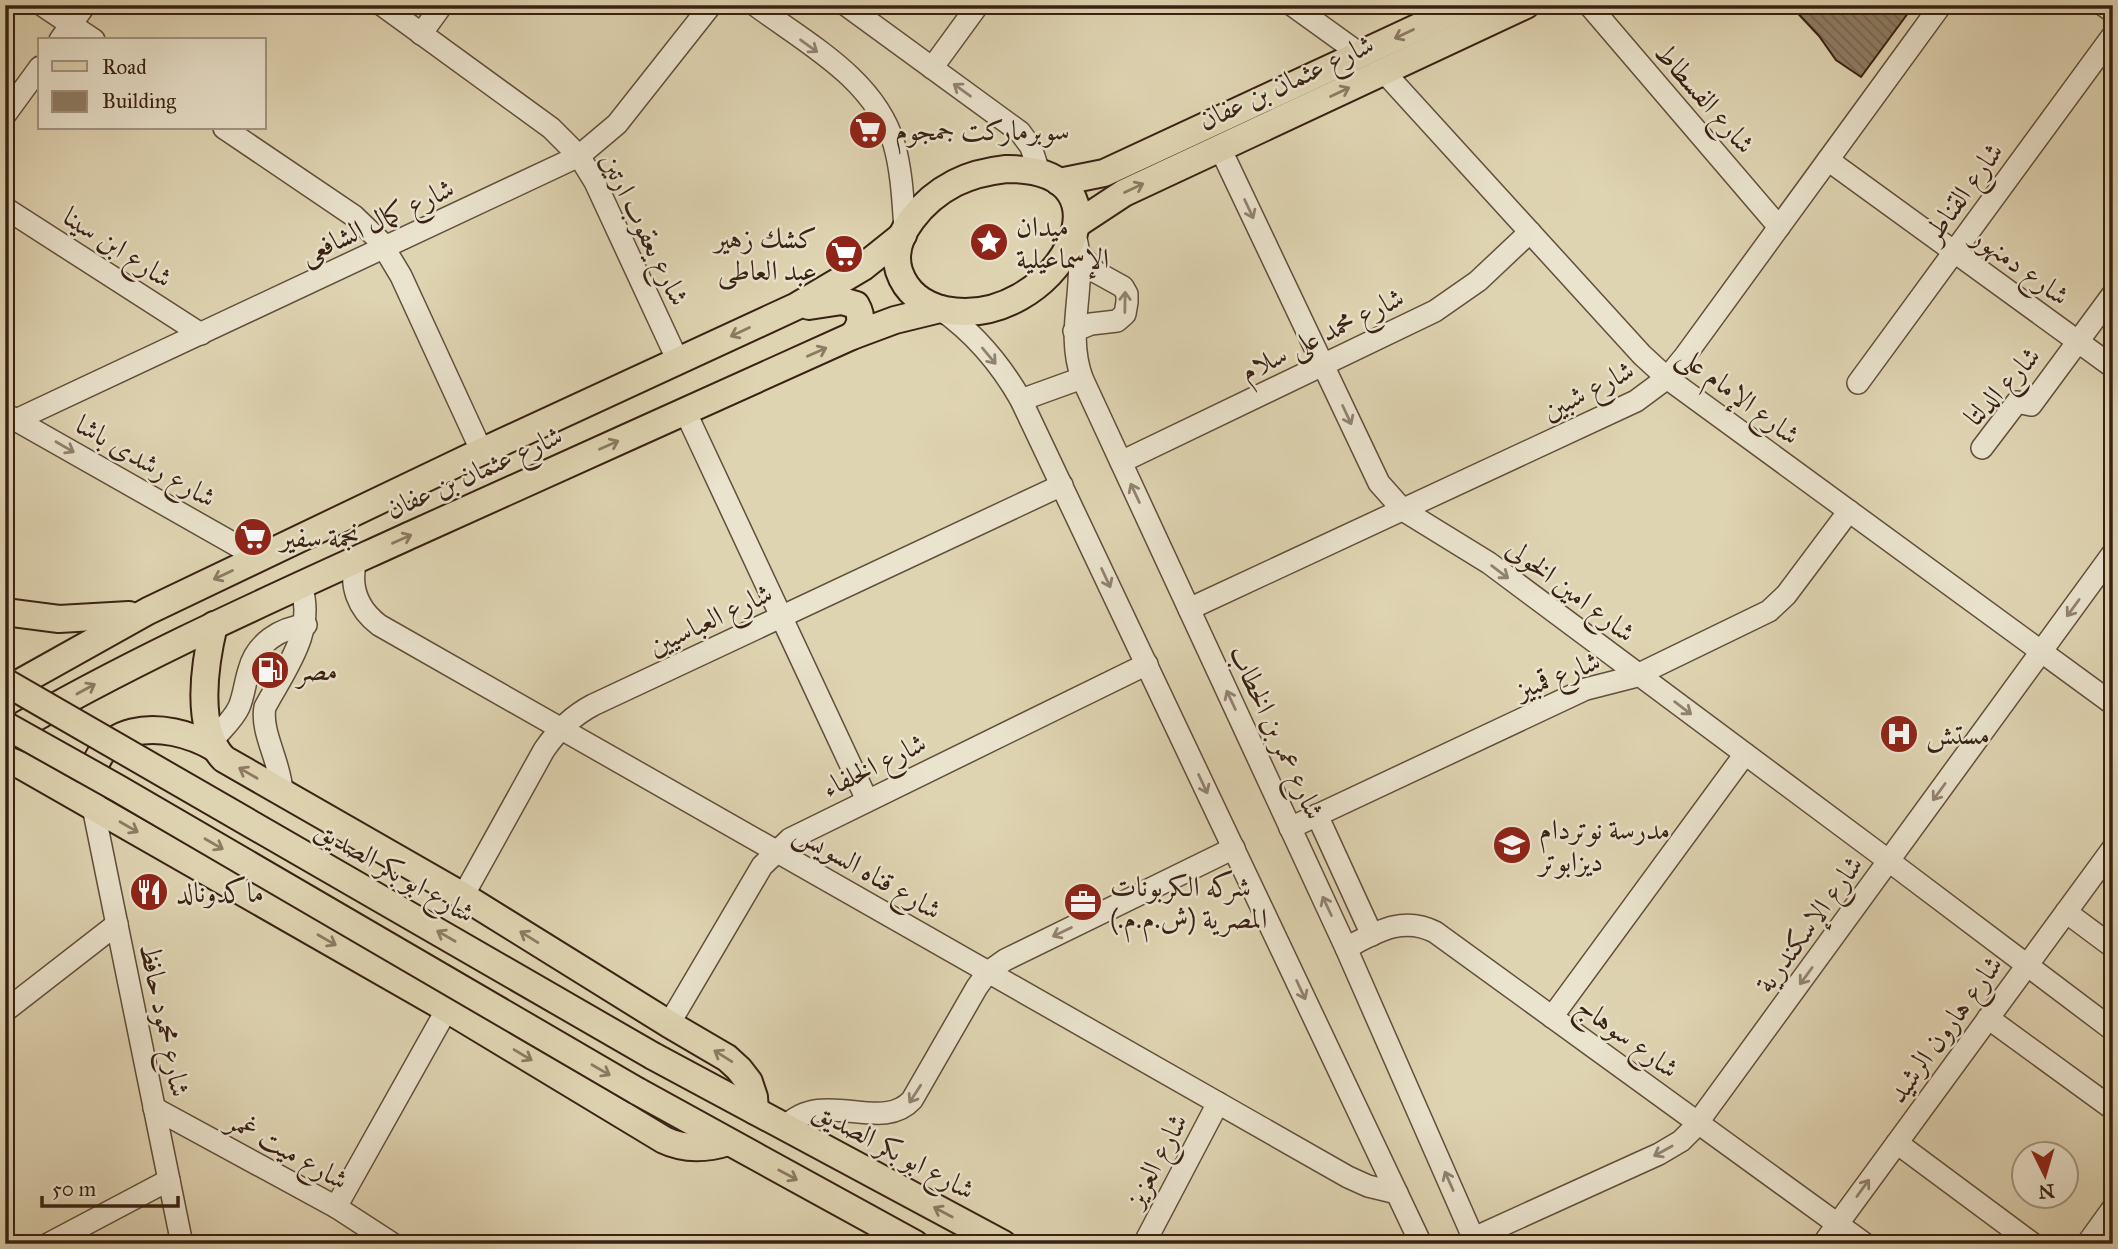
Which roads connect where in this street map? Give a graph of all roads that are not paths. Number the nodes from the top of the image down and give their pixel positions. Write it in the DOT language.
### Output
graph roads {
  1 [pos="42,5"];
  2 [pos="85,5"];
  3 [pos="382,5"];
  4 [pos="442,5"];
  5 [pos="711,5"];
  6 [pos="755,5"];
  7 [pos="846,5"];
  8 [pos="978,5"];
  9 [pos="1292,5"];
  10 [pos="1466,5"];
  11 [pos="1526,5"];
  12 [pos="1589,5"];
  13 [pos="1941,5"];
  14 [pos="2103,5"];
  15 [pos="2113,12"];
  16 [pos="65,33"];
  17 [pos="421,34"];
  18 [pos="2113,35"];
  19 [pos="86,38"];
  20 [pos="1360,54"];
  21 [pos="932,68"];
  22 [pos="38,70"];
  23 [pos="1384,72"];
  24 [pos="5,115"];
  25 [pos="227,130"];
  26 [pos="1220,148"];
  27 [pos="579,156"];
  28 [pos="1828,160"];
  29 [pos="1049,177"];
  30 [pos="5,208"];
  31 [pos="1779,227"];
  32 [pos="1530,232"];
  33 [pos="904,233"];
  34 [pos="1077,238"];
  35 [pos="385,248"];
  36 [pos="1954,251"];
  37 [pos="2113,294"];
  38 [pos="940,309"];
  39 [pos="786,311"];
  40 [pos="1074,331"];
  41 [pos="201,334"];
  42 [pos="852,336"];
  43 [pos="2077,342"];
  44 [pos="678,361"];
  45 [pos="1323,365"];
  46 [pos="2113,367"];
  47 [pos="1082,378"];
  48 [pos="1667,378"];
  49 [pos="1857,383"];
  50 [pos="1021,400"];
  51 [pos="685,411"];
  52 [pos="11,417"];
  53 [pos="1982,448"];
  54 [pos="482,452"];
  55 [pos="1121,462"];
  56 [pos="1062,485"];
  57 [pos="1403,510"];
  58 [pos="1849,511"];
  59 [pos="2113,553"];
  60 [pos="259,558"];
  61 [pos="356,560"];
  62 [pos="301,585"];
  63 [pos="1189,609"];
  64 [pos="148,611"];
  65 [pos="5,612"];
  66 [pos="781,617"];
  67 [pos="214,625"];
  68 [pos="306,625"];
  69 [pos="2041,652"];
  70 [pos="1147,664"];
  71 [pos="1638,674"];
  72 [pos="5,682"];
  73 [pos="5,691"];
  74 [pos="2113,704"];
  75 [pos="236,711"];
  76 [pos="5,725"];
  77 [pos="265,727"];
  78 [pos="561,729"];
  79 [pos="5,735"];
  80 [pos="213,744"];
  81 [pos="1745,754"];
  82 [pos="5,759"];
  83 [pos="282,792"];
  84 [pos="867,800"];
  85 [pos="93,807"];
  86 [pos="1317,815"];
  87 [pos="1290,828"];
  88 [pos="1234,848"];
  89 [pos="2113,848"];
  90 [pos="776,851"];
  91 [pos="1889,861"];
  92 [pos="2104,877"];
  93 [pos="463,896"];
  94 [pos="2066,912"];
  95 [pos="117,924"];
  96 [pos="1372,935"];
  97 [pos="2113,947"];
  98 [pos="1346,948"];
  99 [pos="2026,966"];
  100 [pos="988,972"];
  101 [pos="447,1009"];
  102 [pos="5,1011"];
  103 [pos="1552,1017"];
  104 [pos="1988,1018"];
  105 [pos="669,1024"];
  106 [pos="2113,1030"];
  107 [pos="1218,1103"];
  108 [pos="154,1108"];
  109 [pos="2113,1109"];
  110 [pos="755,1111"];
  111 [pos="1699,1123"];
  112 [pos="785,1127"];
  113 [pos="728,1142"];
  114 [pos="1897,1143"];
  115 [pos="169,1180"];
  116 [pos="1396,1193"];
  117 [pos="336,1207"];
  118 [pos="2113,1208"];
  119 [pos="1838,1224"];
  120 [pos="1475,1241"];
  121 [pos="48,1244"];
  122 [pos="182,1244"];
  123 [pos="393,1244"];
  124 [pos="915,1244"];
  125 [pos="1003,1244"];
  126 [pos="1144,1244"];
  127 [pos="1421,1244"];
  128 [pos="1824,1244"];
  129 [pos="1865,1244"];
  130 [pos="2033,1244"];
  131 [pos="2087,1244"];
  1 -- 16 [label="street"];
  2 -- 16 [label="street"];
  3 -- 17 [label="street, شارع يعقوب ارتين"];
  4 -- 17 [label="street"];
  5 -- 27 [label="street, شارع كمال الشافعى"];
  6 -- 33 [label="street, one-way"];
  7 -- 21 [label="street"];
  8 -- 21 [label="street"];
  9 -- 20 [label="street"];
  10 -- 20 [label="main road, شارع عثمان بن عفان, one-way"];
  11 -- 23 [label="main road, شارع عثمان بن عفان"];
  12 -- 31 [label="street, شارع الفسطاط"];
  13 -- 28 [label="street, شارع شبين"];
  14 -- 15 [label="street"];
  16 -- 19 [label="street"];
  17 -- 27 [label="street, شارع يعقوب ارتين"];
  18 -- 36 [label="street, شارع القناطر"];
  20 -- 29 [label="main road, شارع عثمان بن عفان"];
  29 -- 21 [label="street, one-way"];
  22 -- 24 [label="street"];
  26 -- 23 [label="main road, شارع عثمان بن عفان, one-way"];
  23 -- 32 [label="street, شارع الإمام على"];
  25 -- 35 [label="street"];
  34 -- 26 [label="main road, شارع عثمان بن عفان, one-way"];
  26 -- 45 [label="street, شارع امين الخولى, one-way"];
  27 -- 35 [label="street, شارع كمال الشافعى"];
  27 -- 44 [label="street, شارع يعقوب ارتين"];
  28 -- 31 [label="street, شارع شبين"];
  28 -- 36 [label="street, شارع دمنهور"];
  29 -- 33 [label="main road"];
  29 -- 34 [label="main road"];
  30 -- 41 [label="street, شارع ابن سينا"];
  31 -- 48 [label="street, شارع شبين"];
  32 -- 45 [label="street, شارع محمد على سلام"];
  32 -- 48 [label="street, شارع الإمام على"];
  33 -- 38 [label="main road"];
  33 -- 39 [label="main road, شارع عثمان بن عفان"];
  34 -- 38 [label="main road"];
  34 -- 40 [label="street, شارع عمر بن الخطاب"];
  40 -- 34 [label="street, one-way"];
  35 -- 41 [label="street, شارع كمال الشافعى"];
  35 -- 54 [label="street"];
  36 -- 43 [label="street, شارع دمنهور"];
  36 -- 49 [label="street, شارع القناطر"];
  37 -- 43 [label="street, شارع الدلتا"];
  38 -- 42 [label="main road, شارع عثمان بن عفان"];
  38 -- 50 [label="street, one-way"];
  39 -- 42 [label="main road"];
  39 -- 44 [label="main road, شارع عثمان بن عفان, one-way"];
  40 -- 47 [label="street, شارع عمر بن الخطاب"];
  41 -- 52 [label="street, شارع كمال الشافعى"];
  51 -- 42 [label="main road, شارع عثمان بن عفان, one-way"];
  43 -- 46 [label="street, شارع دمنهور"];
  43 -- 53 [label="street, شارع الدلتا"];
  44 -- 54 [label="main road, شارع عثمان بن عفان"];
  45 -- 55 [label="street, شارع محمد على سلام"];
  45 -- 57 [label="street, شارع امين الخولى, one-way"];
  47 -- 50 [label="street"];
  47 -- 55 [label="street, شارع عمر بن الخطاب"];
  48 -- 57 [label="street, شارع شبين"];
  48 -- 58 [label="street, شارع الإمام على"];
  50 -- 56 [label="street"];
  61 -- 51 [label="main road, شارع عثمان بن عفان, one-way"];
  51 -- 66 [label="street"];
  52 -- 60 [label="street, شارع رشدى باشا, one-way"];
  54 -- 60 [label="main road, شارع عثمان بن عفان"];
  63 -- 55 [label="street, شارع عمر بن الخطاب, one-way"];
  56 -- 66 [label="street, شارع العباسيين"];
  56 -- 70 [label="street, one-way"];
  57 -- 63 [label="street, شارع شبين"];
  57 -- 71 [label="street, شارع امين الخولى, one-way"];
  58 -- 69 [label="street, شارع الإمام على"];
  58 -- 71 [label="street, شارع قمبيز"];
  59 -- 69 [label="street, شارع الإسكندرية, one-way"];
  60 -- 64 [label="main road, شارع عثمان بن عفان, one-way"];
  61 -- 62 [label="main road, شارع عثمان بن عفان"];
  61 -- 78 [label="street, شارع قناه السويس"];
  62 -- 67 [label="main road, شارع عثمان بن عفان"];
  62 -- 68 [label="street"];
  87 -- 63 [label="street, شارع عمر بن الخطاب, one-way"];
  64 -- 65 [label="main road"];
  64 -- 73 [label="main road, شارع عثمان بن عفان"];
  66 -- 78 [label="street, شارع العباسيين"];
  66 -- 84 [label="street"];
  79 -- 67 [label="main road, شارع عثمان بن عفان, one-way"];
  67 -- 80 [label="main road"];
  68 -- 75 [label="street"];
  68 -- 77 [label="street"];
  69 -- 74 [label="street, شارع الإمام على"];
  69 -- 91 [label="street, شارع الإسكندرية, one-way"];
  70 -- 84 [label="street, شارع الخلفاء"];
  70 -- 88 [label="street, one-way"];
  71 -- 81 [label="street, شارع امين الخولى, one-way"];
  71 -- 86 [label="street, شارع قمبيز"];
  110 -- 72 [label="main road, شارع ابو بكر الصديق, one-way, bridge"];
  75 -- 77 [label="street"];
  75 -- 80 [label="street"];
  76 -- 113 [label="main road, one-way, bridge"];
  77 -- 83 [label="street"];
  78 -- 90 [label="street, شارع قناه السويس"];
  78 -- 93 [label="street, شارع العباسيين"];
  83 -- 80 [label="main road, شارع ابو بكر الصديق, one-way"];
  80 -- 85 [label="main road, شارع ابو بكر الصديق"];
  81 -- 91 [label="street, شارع امين الخولى"];
  81 -- 103 [label="street"];
  82 -- 85 [label="main road"];
  83 -- 93 [label="main road, شارع ابو بكر الصديق"];
  84 -- 90 [label="street, شارع الخلفاء"];
  85 -- 95 [label="street, شارع محمود حافظ"];
  85 -- 101 [label="main road, one-way"];
  86 -- 87 [label="street, شارع قمبيز"];
  86 -- 96 [label="street"];
  98 -- 87 [label="street, شارع عمر بن الخطاب, one-way"];
  88 -- 100 [label="street, one-way"];
  88 -- 116 [label="street, one-way"];
  89 -- 92 [label="street, شارع هارون الرشيد"];
  90 -- 100 [label="street, شارع قناه السويس"];
  90 -- 105 [label="street, شارع الخلفاء"];
  91 -- 99 [label="street, شارع امين الخولى"];
  91 -- 111 [label="street, شارع الإسكندرية, one-way"];
  92 -- 94 [label="street, شارع هارون الرشيد"];
  105 -- 93 [label="main road, شارع ابو بكر الصديق, one-way"];
  94 -- 97 [label="street"];
  94 -- 99 [label="street, شارع هارون الرشيد"];
  95 -- 102 [label="street"];
  95 -- 108 [label="street, شارع محمود حافظ"];
  96 -- 98 [label="street, شارع سوهاج"];
  96 -- 103 [label="street, شارع سوهاج"];
  120 -- 98 [label="street, شارع عمر بن الخطاب, one-way"];
  99 -- 104 [label="street, شارع هارون الرشيد"];
  99 -- 106 [label="street, شارع امين الخولى"];
  100 -- 107 [label="street, شارع قناه السويس"];
  100 -- 112 [label="street, one-way"];
  101 -- 113 [label="main road, one-way"];
  101 -- 117 [label="street"];
  103 -- 111 [label="street, شارع سوهاج"];
  104 -- 109 [label="street"];
  104 -- 114 [label="street, شارع هارون الرشيد"];
  110 -- 105 [label="main road, شارع ابو بكر الصديق, one-way"];
  107 -- 116 [label="street, شارع قناه السويس"];
  107 -- 126 [label="street, شارع العزيز"];
  108 -- 115 [label="street, شارع محمود حافظ"];
  108 -- 117 [label="street, شارع ميت غمر"];
  110 -- 112 [label="main road, شارع ابو بكر الصديق"];
  111 -- 119 [label="street, شارع سوهاج"];
  111 -- 120 [label="street, شارع الإسكندرية, one-way"];
  125 -- 112 [label="main road, شارع ابو بكر الصديق, one-way"];
  113 -- 124 [label="main road, one-way"];
  119 -- 114 [label="street, شارع هارون الرشيد, one-way"];
  114 -- 130 [label="street"];
  115 -- 121 [label="street"];
  115 -- 122 [label="street, شارع محمود حافظ"];
  116 -- 127 [label="street"];
  117 -- 123 [label="street, شارع ميت غمر"];
  118 -- 131 [label="street"];
  119 -- 128 [label="street, شارع هارون الرشيد"];
  119 -- 129 [label="street, شارع سوهاج"];
}
